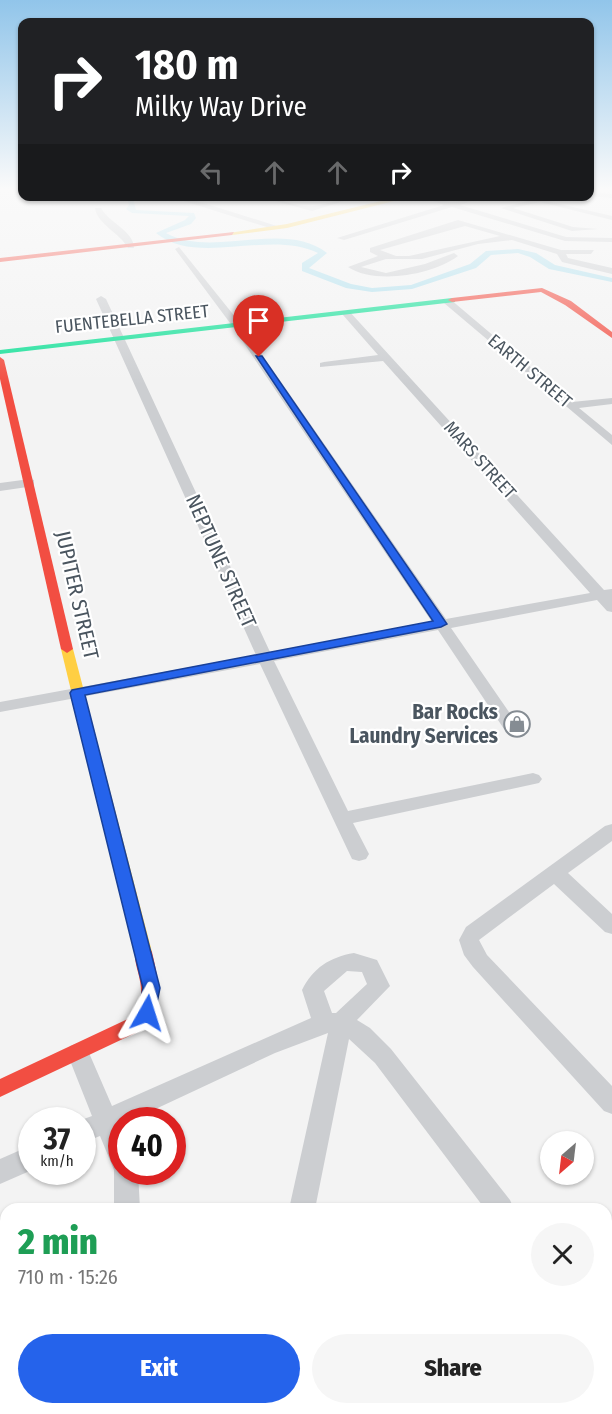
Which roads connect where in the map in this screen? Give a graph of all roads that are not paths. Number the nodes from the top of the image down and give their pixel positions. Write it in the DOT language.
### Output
graph roads {
  1 [pos="65,253"];
  2 [pos="182,253"];
  3 [pos="378,253"];
  4 [pos="433,253"];
  5 [pos="455,253"];
  6 [pos="561,253"];
  7 [pos="383,256"];
  8 [pos="406,259"];
  9 [pos="0,260"];
  10 [pos="417,269"];
  11 [pos="612,271"];
  12 [pos="101,299"];
  13 [pos="447,301"];
  14 [pos="346,313"];
  15 [pos="237,326"];
  16 [pos="612,336"];
  17 [pos="119,338"];
  18 [pos="0,352"];
  19 [pos="387,357"];
  20 [pos="0,360"];
  21 [pos="324,364"];
  22 [pos="612,401"];
  23 [pos="572,405"];
  24 [pos="612,441"];
  25 [pos="30,483"];
  26 [pos="0,487"];
  27 [pos="606,594"];
  28 [pos="612,608"];
  29 [pos="441,624"];
  30 [pos="264,656"];
  31 [pos="77,693"];
  32 [pos="0,706"];
  33 [pos="510,725"];
  34 [pos="533,779"];
  35 [pos="341,819"];
  36 [pos="612,831"];
  37 [pos="358,854"];
  38 [pos="556,874"];
  39 [pos="612,926"];
  40 [pos="333,1023"];
  41 [pos="78,1053"];
  42 [pos="0,1088"];
  43 [pos="612,1103"];
  44 [pos="106,1121"];
  45 [pos="96,1126"];
  46 [pos="108,1126"];
  47 [pos="18,1164"];
  48 [pos="0,1172"];
  49 [pos="126,1185"];
  50 [pos="127,1203"];
  51 [pos="303,1203"];
  52 [pos="496,1203"];
  1 -- 9 [label="street"];
  2 -- 15 [label="street"];
  3 -- 7 [label="street"];
  4 -- 8 [label="street"];
  5 -- 10 [label="street"];
  6 -- 11 [label="street"];
  7 -- 8 [label="street"];
  7 -- 10 [label="street"];
  8 -- 10 [label="street"];
  12 -- 17 [label="street, NEPTUNE STREET"];
  13 -- 14 [label="street, FUENTEBELLA STREET"];
  13 -- 16 [label="street, FUENTEBELLA STREET"];
  13 -- 23 [label="street, EARTH STREET"];
  14 -- 15 [label="street, FUENTEBELLA STREET"];
  14 -- 19 [label="street, MARS STREET"];
  15 -- 17 [label="street, FUENTEBELLA STREET"];
  15 -- 29 [label="street"];
  17 -- 18 [label="street, FUENTEBELLA STREET"];
  17 -- 30 [label="street, NEPTUNE STREET"];
  19 -- 21 [label="street"];
  19 -- 27 [label="street, MARS STREET"];
  20 -- 25 [label="street, JUPITER STREET"];
  22 -- 23 [label="street"];
  23 -- 24 [label="street, EARTH STREET"];
  25 -- 26 [label="street"];
  25 -- 31 [label="street, JUPITER STREET"];
  27 -- 28 [label="street, MARS STREET"];
  27 -- 29 [label="street"];
  29 -- 30 [label="street"];
  29 -- 33 [label="street"];
  30 -- 31 [label="street"];
  30 -- 35 [label="street, NEPTUNE STREET"];
  31 -- 32 [label="street"];
  31 -- 41 [label="street, JUPITER STREET"];
  34 -- 35 [label="street"];
  35 -- 37 [label="street, NEPTUNE STREET"];
  36 -- 38 [label="street"];
  38 -- 39 [label="street"];
  38 -- 43 [label="street"];
  40 -- 44 [label="street"];
  40 -- 51 [label="street"];
  40 -- 52 [label="street"];
  41 -- 42 [label="street"];
  41 -- 44 [label="street"];
  44 -- 45 [label="street"];
  44 -- 46 [label="street"];
  47 -- 48 [label="street"];
  49 -- 50 [label="street"];
}
